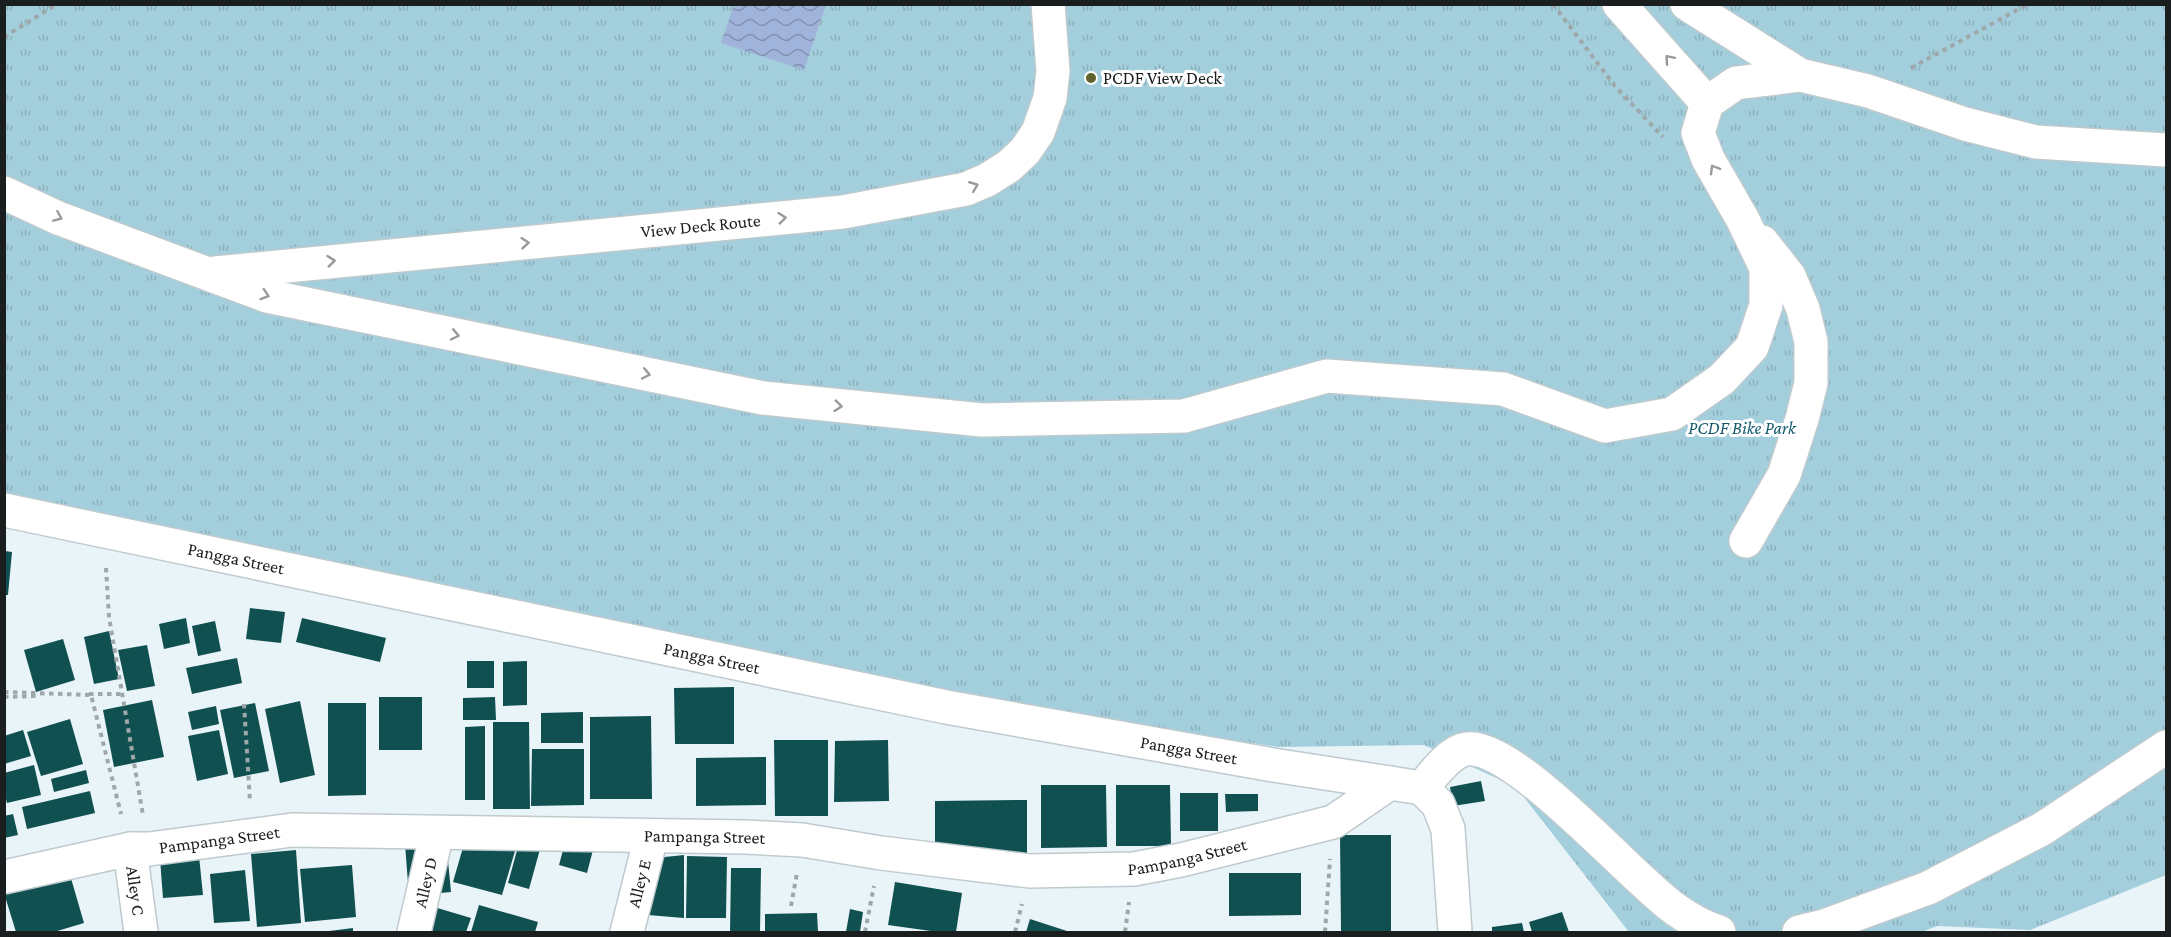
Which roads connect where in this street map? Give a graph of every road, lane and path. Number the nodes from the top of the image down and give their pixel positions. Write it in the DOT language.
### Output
graph roads {
  1 [pos="57,4"];
  2 [pos="1048,4"];
  3 [pos="1552,4"];
  4 [pos="1619,4"];
  5 [pos="1687,4"];
  6 [pos="2028,4"];
  7 [pos="4,37"];
  8 [pos="1800,75"];
  9 [pos="1868,91"];
  10 [pos="1707,103"];
  11 [pos="1667,142"];
  12 [pos="2166,150"];
  13 [pos="4,193"];
  14 [pos="1743,220"];
  15 [pos="210,274"];
  16 [pos="4,510"];
  17 [pos="104,530"];
  18 [pos="1746,541"];
  19 [pos="4,692"];
  20 [pos="122,694"];
  21 [pos="72,695"];
  22 [pos="4,697"];
  23 [pos="244,704"];
  24 [pos="2166,747"];
  25 [pos="1390,783"];
  26 [pos="1422,788"];
  27 [pos="1333,822"];
  28 [pos="437,832"];
  29 [pos="252,835"];
  30 [pos="651,837"];
  31 [pos="140,849"];
  32 [pos="881,853"];
  33 [pos="4,877"];
  34 [pos="141,933"];
  35 [pos="414,933"];
  36 [pos="627,933"];
  37 [pos="865,933"];
  38 [pos="1325,933"];
  39 [pos="1455,933"];
  40 [pos="1719,933"];
  41 [pos="1799,933"];
  1 -- 7 [label="path"];
  15 -- 2 [label="street, View Deck Route, one-way"];
  3 -- 11 [label="path"];
  10 -- 4 [label="street, one-way"];
  5 -- 8 [label="street"];
  6 -- 9 [label="path"];
  8 -- 9 [label="street"];
  8 -- 10 [label="street"];
  9 -- 12 [label="street"];
  14 -- 10 [label="street, one-way"];
  13 -- 15 [label="street, one-way"];
  15 -- 14 [label="street, one-way"];
  14 -- 18 [label="street"];
  16 -- 17 [label="street, Pangga Street"];
  17 -- 20 [label="path"];
  17 -- 25 [label="street, Pangga Street"];
  19 -- 21 [label="path"];
  20 -- 21 [label="path"];
  20 -- 31 [label="path"];
  21 -- 22 [label="path"];
  21 -- 31 [label="path"];
  23 -- 29 [label="path"];
  24 -- 41 [label="street"];
  25 -- 26 [label="street, Pangga Street"];
  25 -- 27 [label="street, Pampanga Street"];
  26 -- 39 [label="street"];
  26 -- 40 [label="street"];
  27 -- 32 [label="street, Pampanga Street"];
  27 -- 38 [label="path"];
  28 -- 29 [label="street, Pampanga Street"];
  28 -- 30 [label="street, Pampanga Street"];
  28 -- 35 [label="street, Alley D"];
  29 -- 31 [label="street, Pampanga Street"];
  30 -- 32 [label="street, Pampanga Street"];
  30 -- 36 [label="street, Alley E"];
  31 -- 33 [label="street, Pampanga Street"];
  31 -- 34 [label="street, Alley C"];
  32 -- 37 [label="path"];
}
